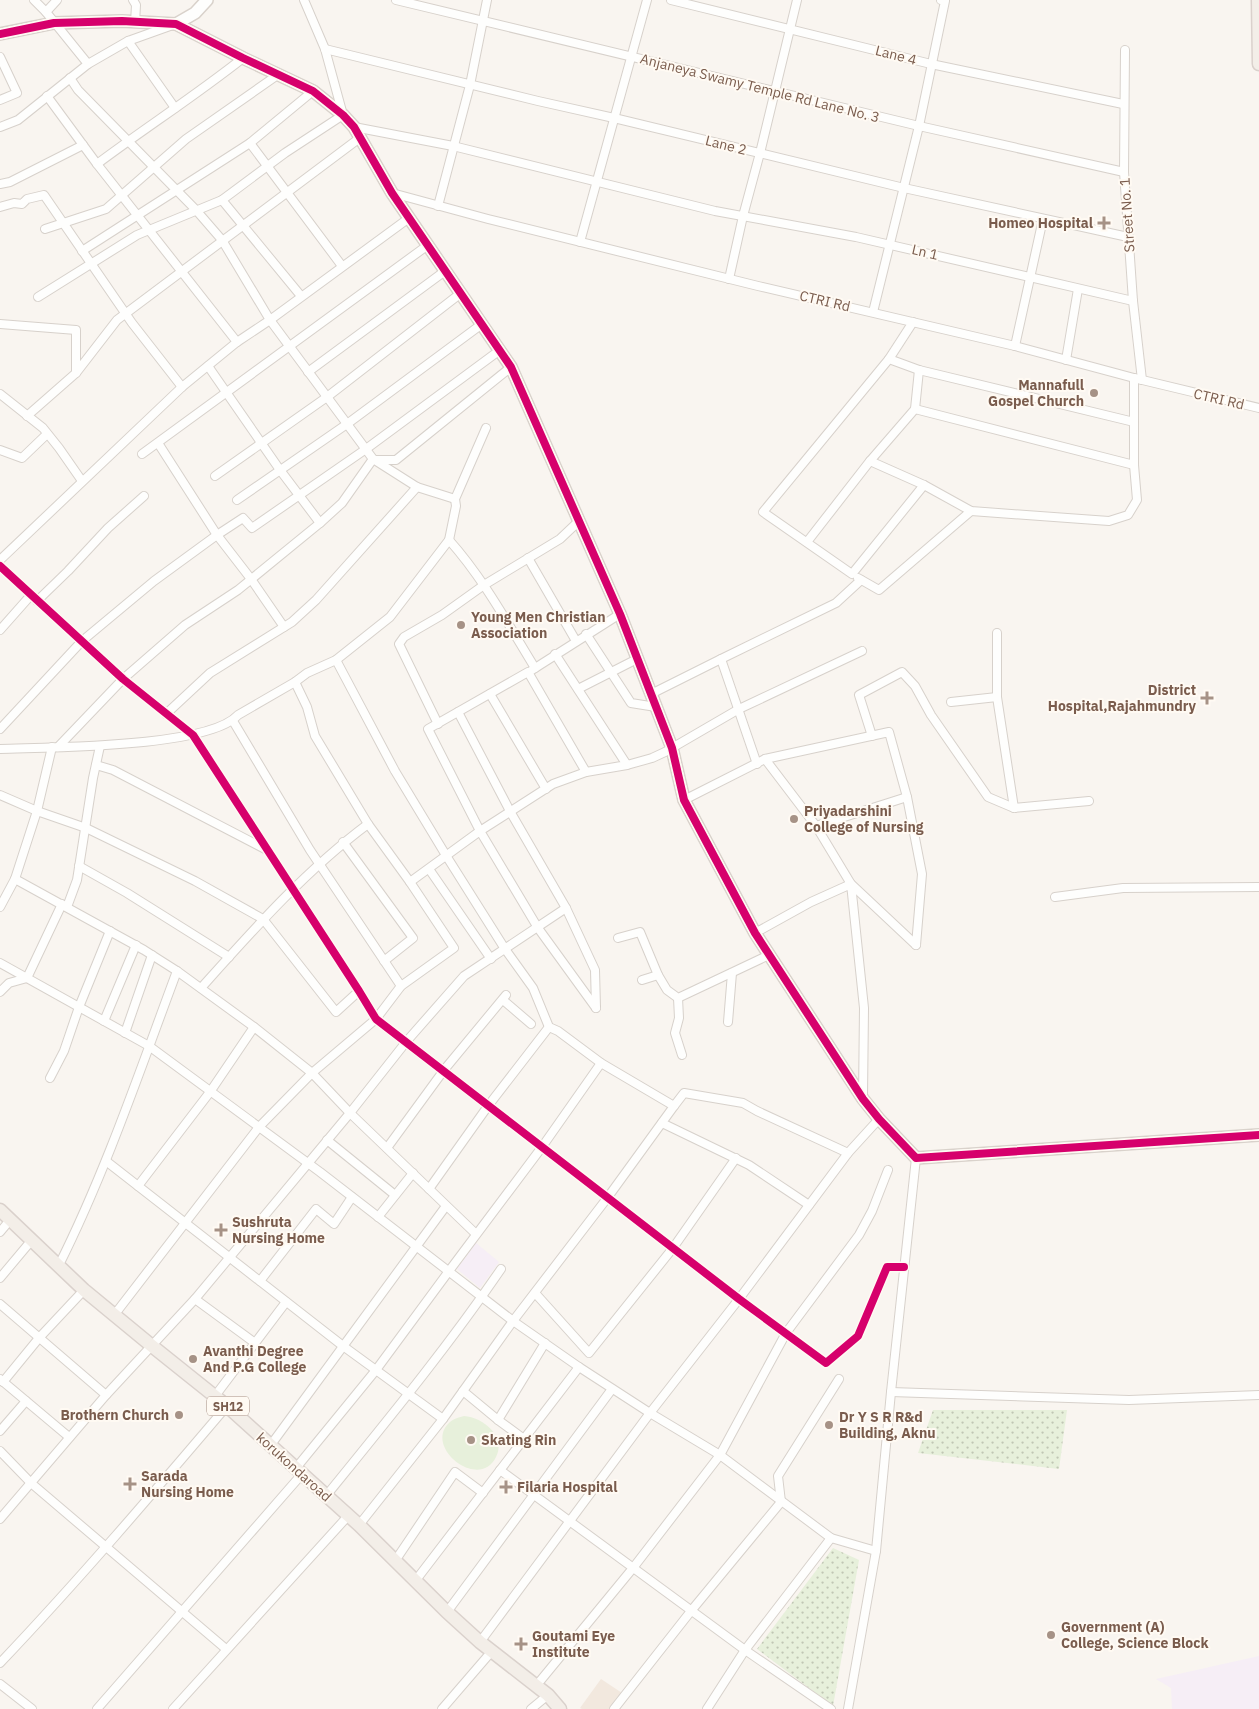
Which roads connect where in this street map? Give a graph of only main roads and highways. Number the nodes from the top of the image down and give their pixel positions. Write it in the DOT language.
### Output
graph roads {
  1 [pos="1258,0"];
  2 [pos="1259,64"];
  3 [pos="0,1210"];
  4 [pos="560,1709"];
  1 -- 2 [label="main road"];
  3 -- 4 [label="main road, korukondaroad / SH12"];
}
